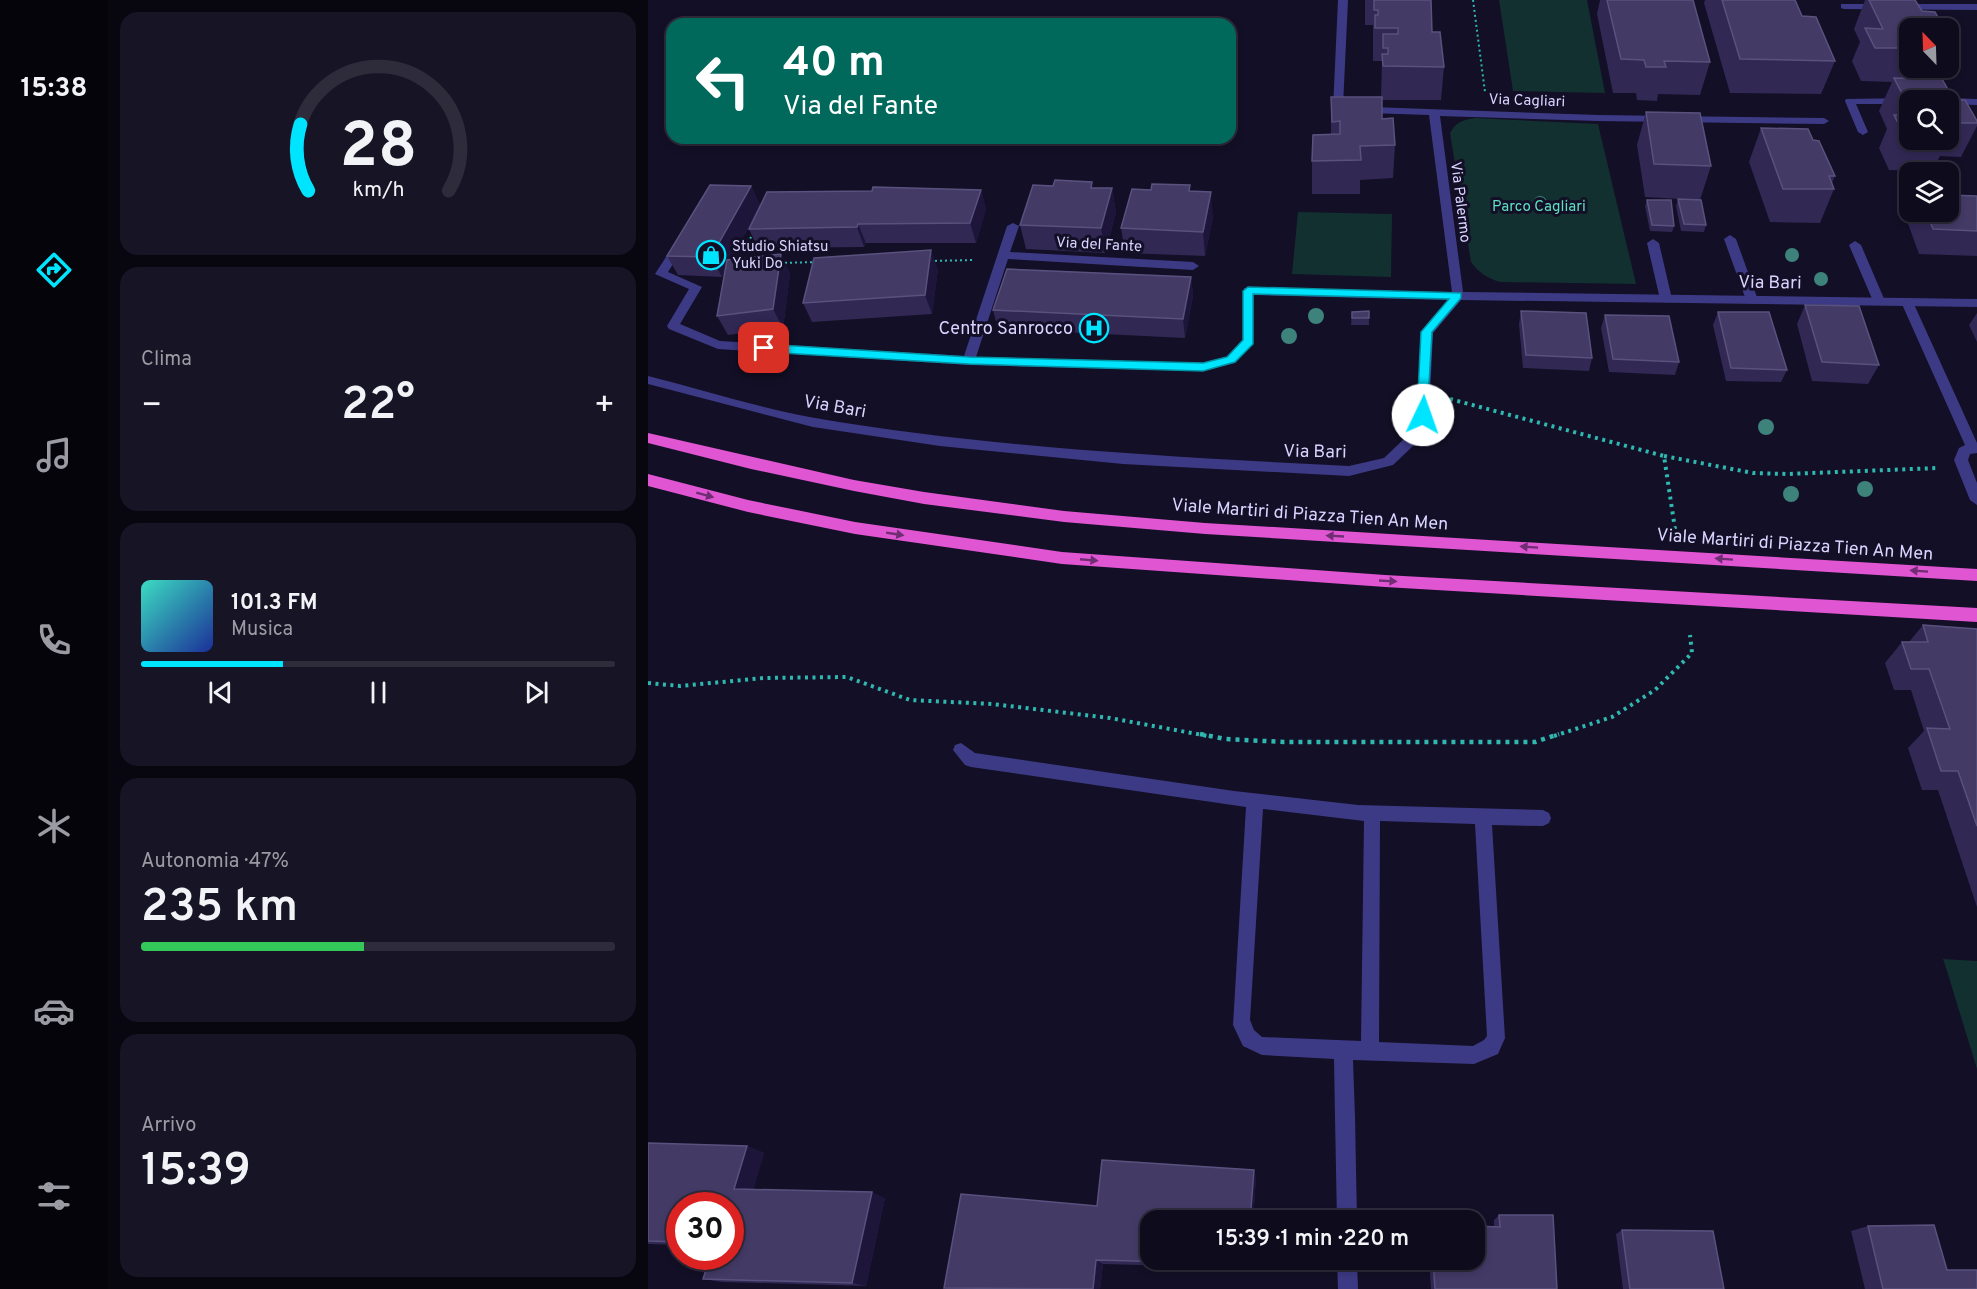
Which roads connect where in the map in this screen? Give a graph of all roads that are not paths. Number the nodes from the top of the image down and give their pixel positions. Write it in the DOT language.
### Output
graph roads {
  1 [pos="1343,0"];
  2 [pos="1975,0"];
  3 [pos="1977,5"];
  4 [pos="1844,6"];
  5 [pos="1899,101"];
  6 [pos="1959,101"];
  7 [pos="1977,102"];
  8 [pos="1434,112"];
  9 [pos="1824,121"];
  10 [pos="1863,132"];
  11 [pos="1013,226"];
  12 [pos="685,236"];
  13 [pos="1730,238"];
  14 [pos="1653,243"];
  15 [pos="1855,244"];
  16 [pos="1003,258"];
  17 [pos="1193,266"];
  18 [pos="1458,296"];
  19 [pos="1666,299"];
  20 [pos="1752,300"];
  21 [pos="1879,301"];
  22 [pos="1907,302"];
  23 [pos="1977,303"];
  24 [pos="969,361"];
  25 [pos="648,380"];
  26 [pos="648,438"];
  27 [pos="1974,448"];
  28 [pos="648,480"];
  29 [pos="1977,500"];
  30 [pos="1977,575"];
  31 [pos="1977,615"];
  32 [pos="961,750"];
  33 [pos="1255,801"];
  34 [pos="1372,814"];
  35 [pos="1482,817"];
  36 [pos="1543,818"];
  37 [pos="1343,1050"];
  38 [pos="1370,1052"];
  39 [pos="1347,1210"];
  40 [pos="1347,1270"];
  41 [pos="1348,1289"];
  1 -- 8 [label="street, Via Cagliari"];
  2 -- 3 [label="street"];
  3 -- 4 [label="street"];
  5 -- 10 [label="street"];
  6 -- 7 [label="street"];
  8 -- 9 [label="street, Via Cagliari"];
  8 -- 18 [label="street, Via Palermo"];
  11 -- 16 [label="street"];
  12 -- 24 [label="street"];
  13 -- 20 [label="street"];
  14 -- 19 [label="street"];
  15 -- 21 [label="street"];
  16 -- 17 [label="street, Via del Fante"];
  16 -- 24 [label="street"];
  18 -- 19 [label="street, Via Bari"];
  18 -- 24 [label="street"];
  18 -- 25 [label="street, Via Bari"];
  19 -- 20 [label="street, Via Bari"];
  20 -- 21 [label="street, Via Bari"];
  21 -- 22 [label="street, Via Bari"];
  22 -- 23 [label="street, Via Bari"];
  22 -- 27 [label="street"];
  30 -- 26 [label="highway, Viale Martiri di Piazza Tien An Men, one-way"];
  27 -- 29 [label="street"];
  28 -- 31 [label="highway, one-way"];
  32 -- 33 [label="street"];
  33 -- 34 [label="street"];
  33 -- 37 [label="street"];
  34 -- 35 [label="street"];
  34 -- 38 [label="street"];
  35 -- 36 [label="street"];
  35 -- 38 [label="street"];
  37 -- 38 [label="street"];
  37 -- 39 [label="street"];
  40 -- 41 [label="street"];
}
